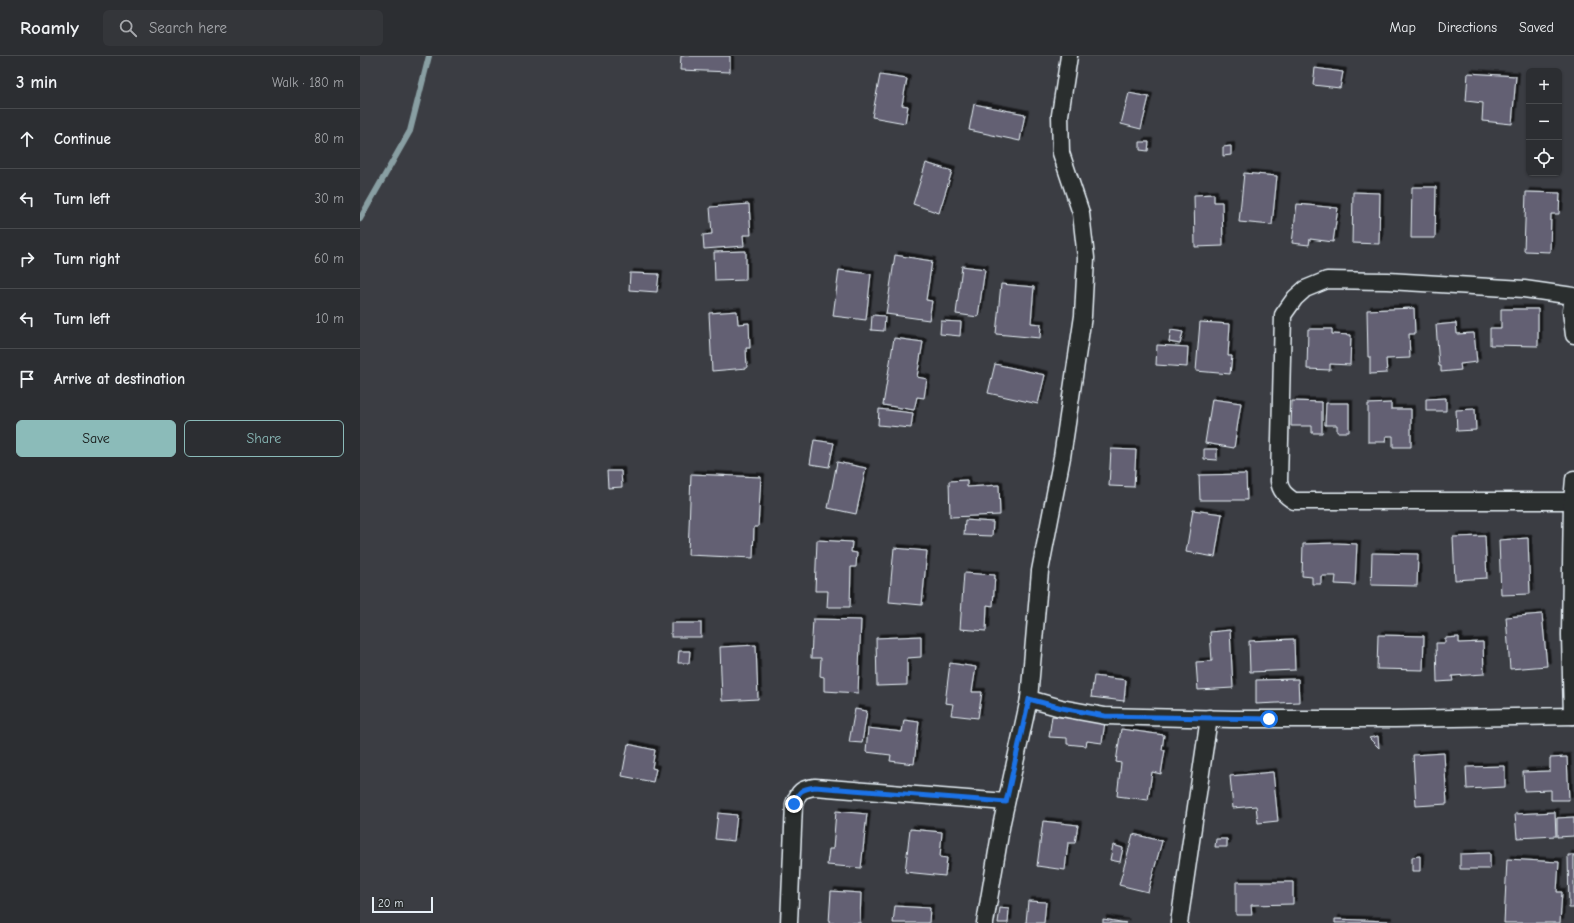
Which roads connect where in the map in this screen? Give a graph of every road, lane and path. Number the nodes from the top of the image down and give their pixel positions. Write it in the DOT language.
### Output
graph roads {
  1 [pos="1069,56"];
  2 [pos="1573,294"];
  3 [pos="1574,335"];
  4 [pos="1574,478"];
  5 [pos="1572,501"];
  6 [pos="1029,699"];
  7 [pos="1573,716"];
  8 [pos="1209,718"];
  9 [pos="1006,802"];
  10 [pos="789,923"];
  11 [pos="985,923"];
  12 [pos="1179,923"];
  1 -- 6 [label="street"];
  2 -- 3 [label="street"];
  2 -- 5 [label="street"];
  4 -- 5 [label="street"];
  5 -- 7 [label="street"];
  6 -- 8 [label="street"];
  6 -- 9 [label="street"];
  7 -- 8 [label="street"];
  8 -- 12 [label="street"];
  9 -- 10 [label="street"];
  9 -- 11 [label="street"];
}
